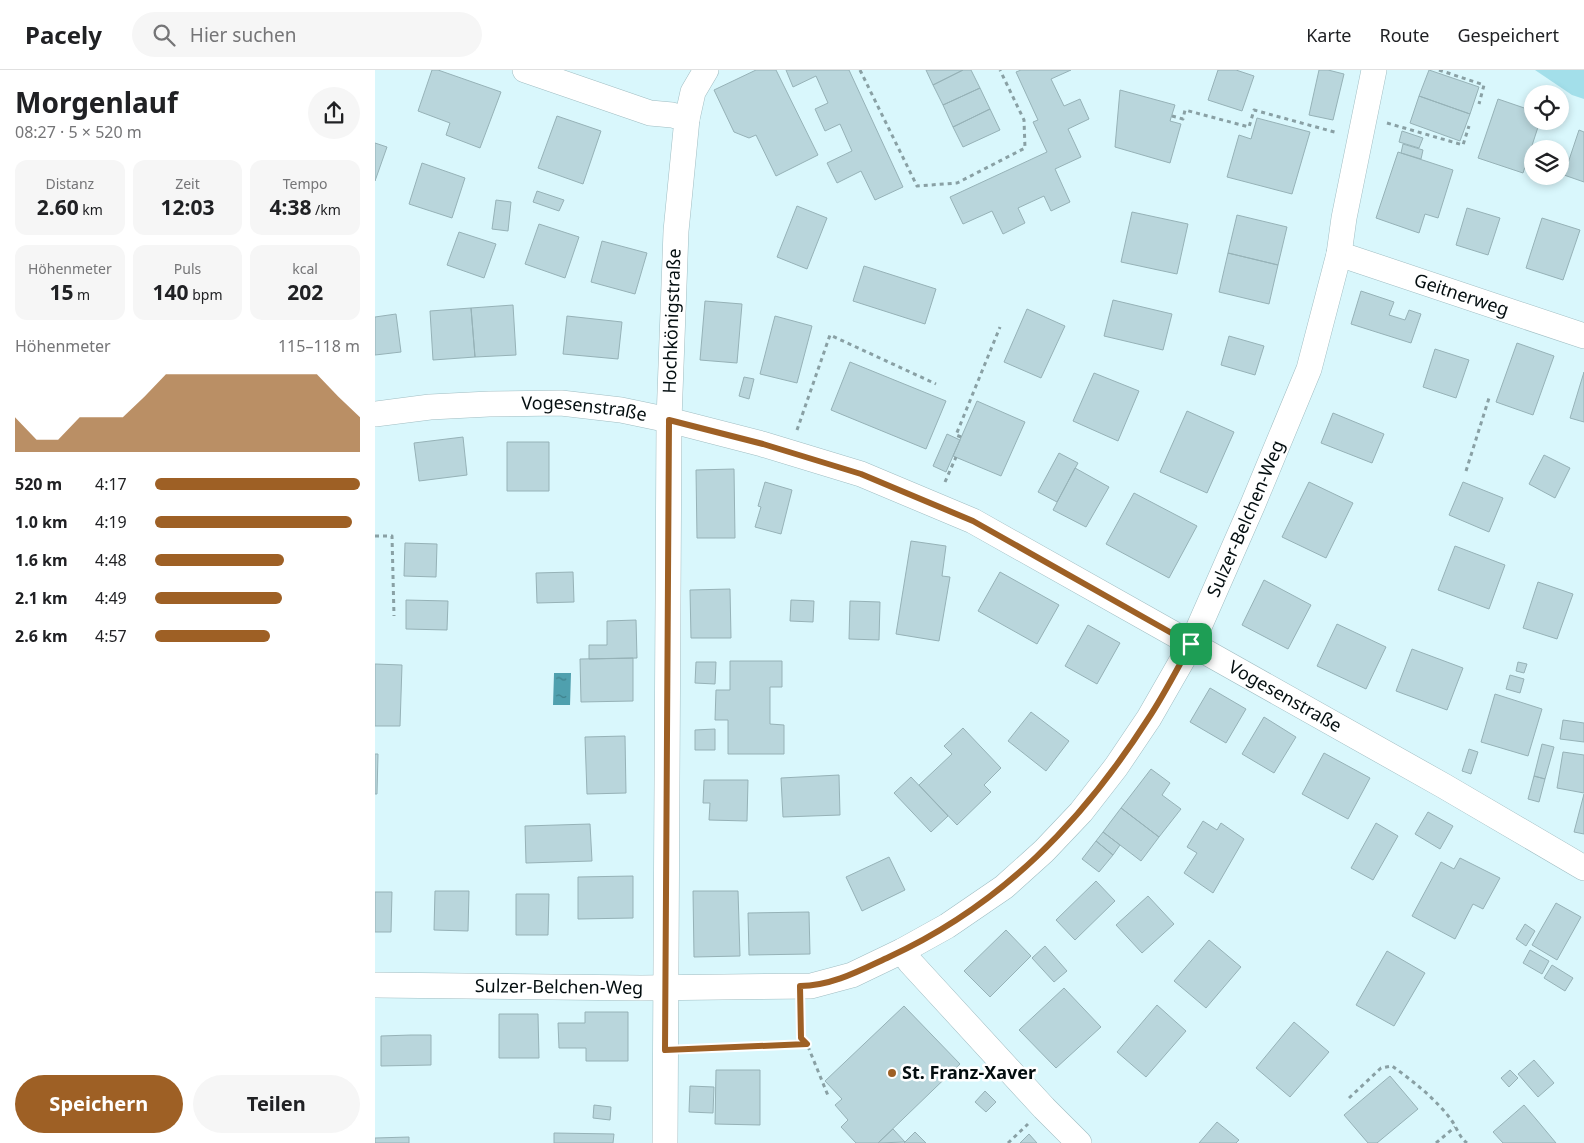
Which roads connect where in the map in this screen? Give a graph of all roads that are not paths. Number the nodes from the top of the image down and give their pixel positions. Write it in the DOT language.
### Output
graph roads {
  1 [pos="525,70"];
  2 [pos="705,70"];
  3 [pos="1374,70"];
  4 [pos="687,119"];
  5 [pos="1339,254"];
  6 [pos="1584,336"];
  7 [pos="375,414"];
  8 [pos="669,420"];
  9 [pos="1191,644"];
  10 [pos="1584,868"];
  11 [pos="902,951"];
  12 [pos="375,985"];
  13 [pos="665,988"];
  14 [pos="665,1143"];
  15 [pos="1079,1143"];
  1 -- 4 [label="street"];
  2 -- 4 [label="street, Hochkönigstraße"];
  3 -- 5 [label="street, Sulzer-Belchen-Weg"];
  4 -- 8 [label="street, Hochkönigstraße"];
  5 -- 6 [label="street, Geitnerweg"];
  5 -- 9 [label="street, Sulzer-Belchen-Weg"];
  7 -- 8 [label="street, Vogesenstraße"];
  8 -- 9 [label="street, Vogesenstraße"];
  8 -- 13 [label="street, Hochkönigstraße"];
  9 -- 10 [label="street, Vogesenstraße"];
  9 -- 11 [label="street, Sulzer-Belchen-Weg"];
  11 -- 13 [label="street, Sulzer-Belchen-Weg"];
  11 -- 15 [label="street"];
  12 -- 13 [label="street, Sulzer-Belchen-Weg"];
  13 -- 14 [label="street, Hochkönigstraße"];
}
